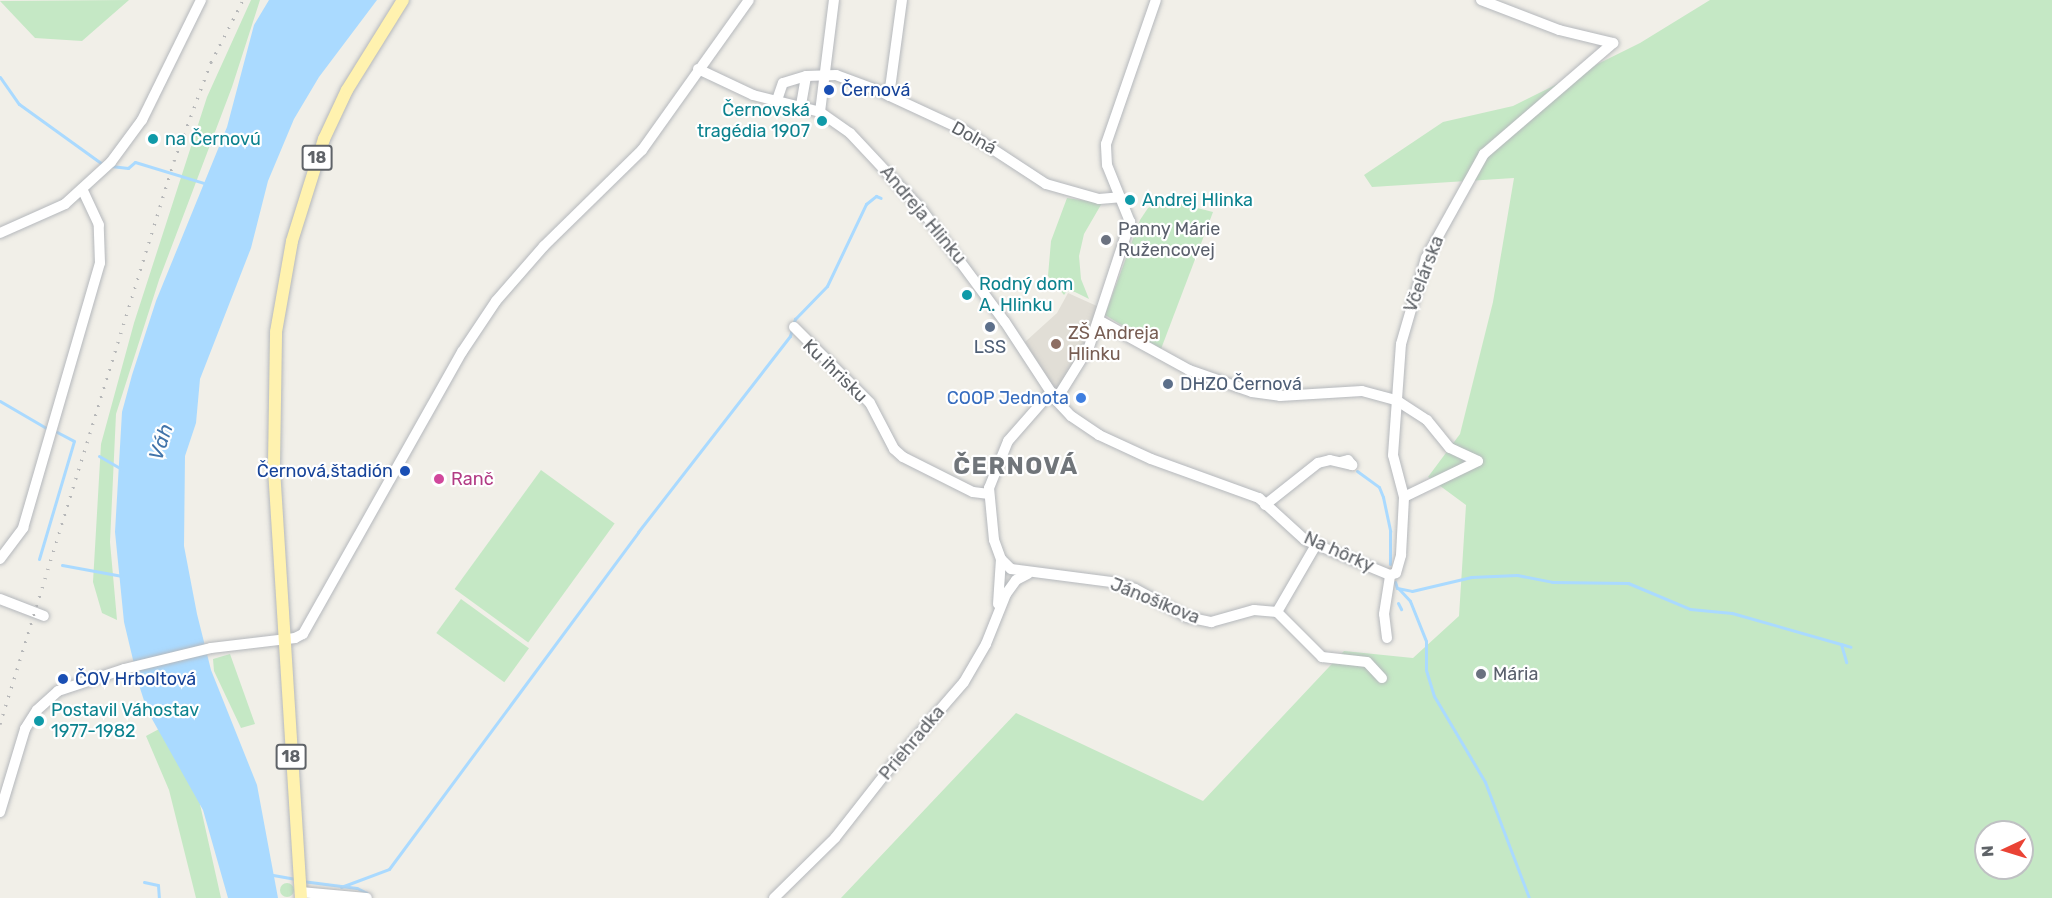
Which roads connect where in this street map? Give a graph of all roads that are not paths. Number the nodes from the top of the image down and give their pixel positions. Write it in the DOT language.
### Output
graph roads {
  1 [pos="201,0"];
  2 [pos="403,0"];
  3 [pos="749,0"];
  4 [pos="834,0"];
  5 [pos="902,0"];
  6 [pos="1156,0"];
  7 [pos="1481,0"];
  8 [pos="698,69"];
  9 [pos="825,74"];
  10 [pos="806,76"];
  11 [pos="889,96"];
  12 [pos="777,100"];
  13 [pos="801,105"];
  14 [pos="820,112"];
  15 [pos="83,191"];
  16 [pos="1120,197"];
  17 [pos="0,234"];
  18 [pos="1100,321"];
  19 [pos="794,327"];
  20 [pos="1053,396"];
  21 [pos="1395,400"];
  22 [pos="1341,462"];
  23 [pos="989,494"];
  24 [pos="1404,497"];
  25 [pos="1262,502"];
  26 [pos="1316,545"];
  27 [pos="1001,559"];
  28 [pos="0,560"];
  29 [pos="1028,574"];
  30 [pos="1393,574"];
  31 [pos="0,599"];
  32 [pos="1277,612"];
  33 [pos="44,616"];
  34 [pos="995,618"];
  35 [pos="1387,638"];
  36 [pos="285,639"];
  37 [pos="1382,678"];
  38 [pos="0,812"];
  39 [pos="300,887"];
  40 [pos="367,898"];
  41 [pos="774,898"];
  1 -- 15 [label="street"];
  2 -- 36 [label="main road, 18"];
  3 -- 8 [label="street"];
  4 -- 9 [label="street"];
  5 -- 11 [label="street"];
  6 -- 16 [label="street"];
  7 -- 21 [label="street, Včelárska"];
  8 -- 12 [label="street, Andreja Hlinku"];
  8 -- 36 [label="street"];
  9 -- 10 [label="street"];
  9 -- 11 [label="street, Dolná"];
  9 -- 14 [label="street"];
  10 -- 12 [label="street"];
  10 -- 13 [label="street"];
  11 -- 16 [label="street, Dolná"];
  12 -- 13 [label="street, Andreja Hlinku"];
  13 -- 14 [label="street, Andreja Hlinku"];
  14 -- 20 [label="street, Andreja Hlinku"];
  15 -- 17 [label="street"];
  15 -- 28 [label="street"];
  16 -- 18 [label="street"];
  18 -- 20 [label="street"];
  18 -- 21 [label="street"];
  19 -- 23 [label="street, Ku ihrisku"];
  20 -- 23 [label="street"];
  20 -- 25 [label="street, Andreja Hlinku"];
  21 -- 24 [label="street, Včelárska"];
  21 -- 24 [label="street"];
  22 -- 25 [label="street"];
  23 -- 27 [label="street"];
  24 -- 30 [label="street, Včelárska"];
  25 -- 26 [label="street, Na hôrky"];
  26 -- 30 [label="street, Na hôrky"];
  26 -- 32 [label="street"];
  27 -- 29 [label="street, Jánošíkova"];
  27 -- 34 [label="street"];
  29 -- 32 [label="street, Jánošíkova"];
  29 -- 34 [label="street, Priehradka"];
  30 -- 35 [label="street, Včelárska"];
  31 -- 33 [label="street"];
  32 -- 37 [label="street"];
  34 -- 41 [label="street, Priehradka"];
  36 -- 38 [label="street"];
  36 -- 39 [label="main road, 18"];
  39 -- 40 [label="street"];
}
